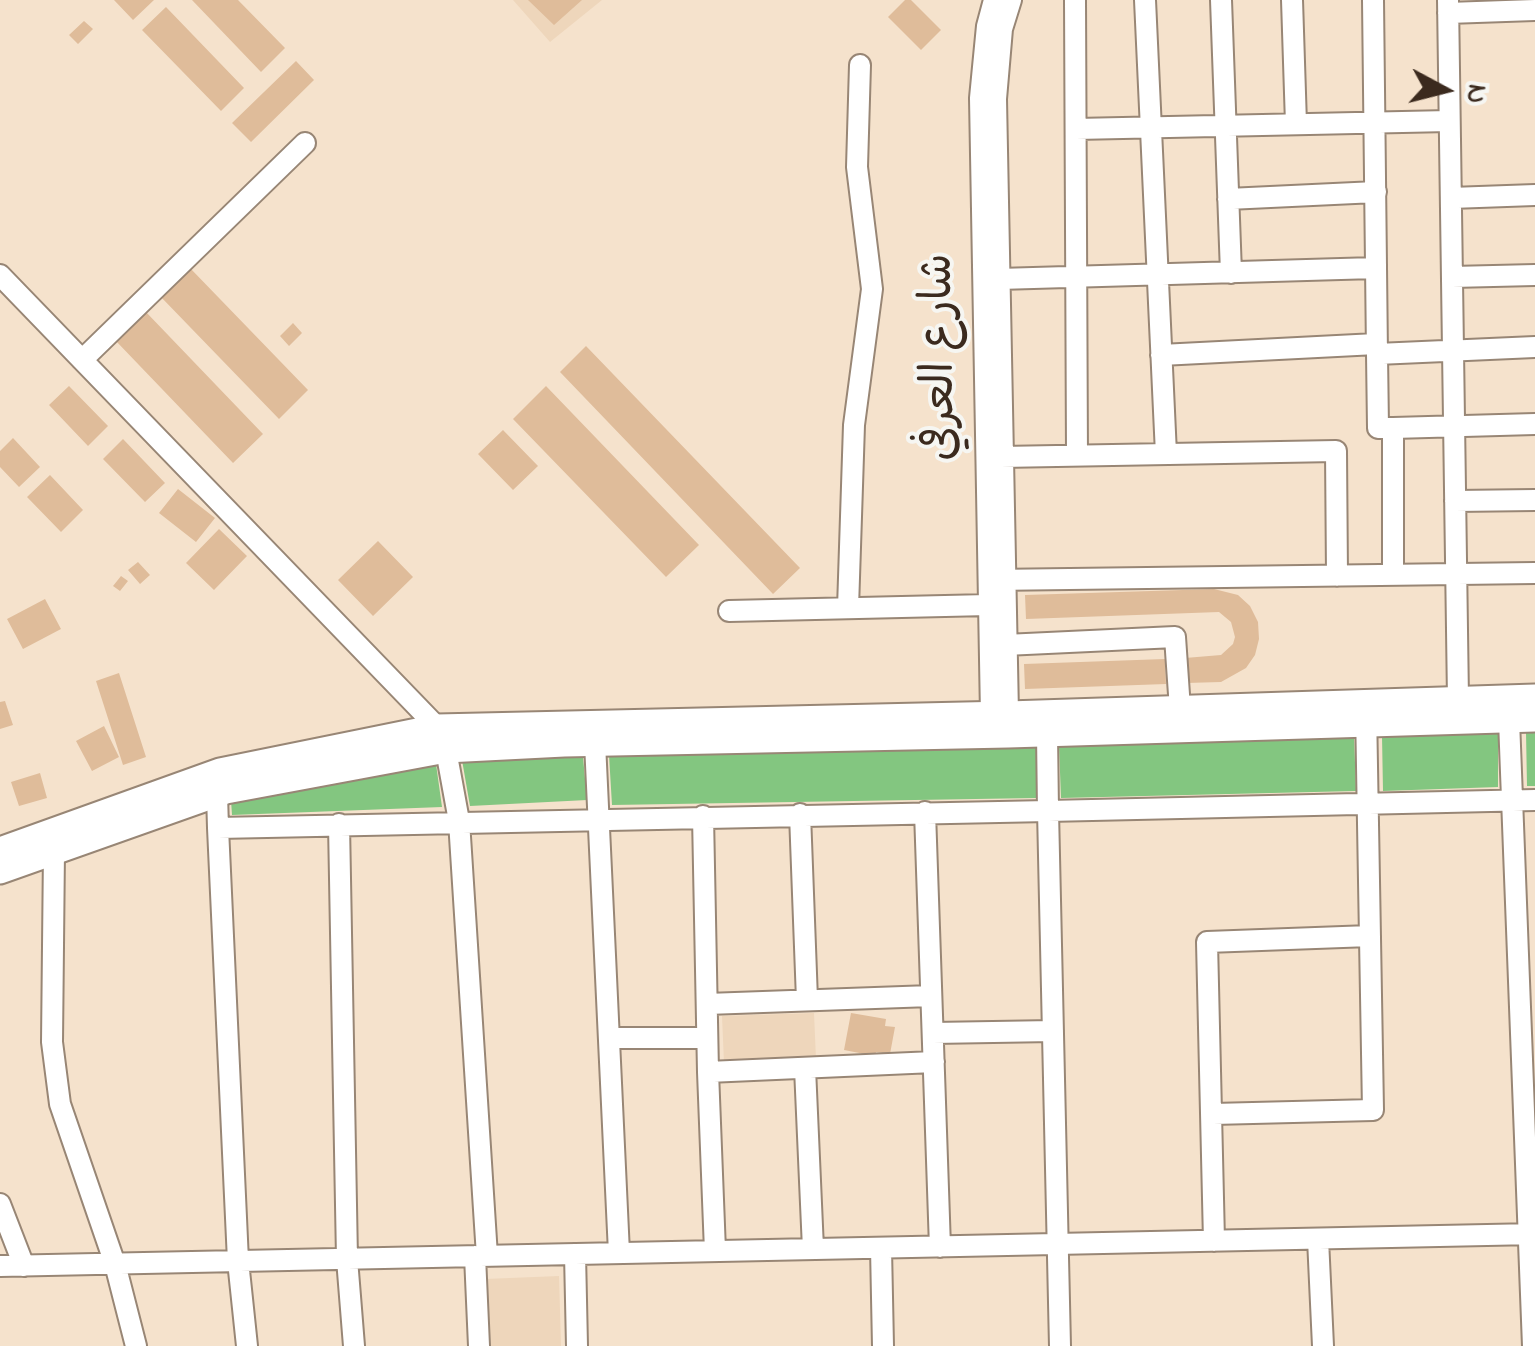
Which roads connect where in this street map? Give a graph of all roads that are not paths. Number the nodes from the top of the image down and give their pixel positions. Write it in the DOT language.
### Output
graph roads {
  1 [pos="994,0"];
  2 [pos="1011,0"];
  3 [pos="1075,0"];
  4 [pos="1145,0"];
  5 [pos="1221,0"];
  6 [pos="1292,0"];
  7 [pos="1373,0"];
  8 [pos="1448,7"];
  9 [pos="1535,10"];
  10 [pos="860,64"];
  11 [pos="1449,121"];
  12 [pos="1377,122"];
  13 [pos="1296,124"];
  14 [pos="1224,126"];
  15 [pos="1151,128"];
  16 [pos="1076,129"];
  17 [pos="305,143"];
  18 [pos="1376,192"];
  19 [pos="1535,195"];
  20 [pos="1228,198"];
  21 [pos="1451,198"];
  22 [pos="1374,268"];
  23 [pos="1158,273"];
  24 [pos="1231,273"];
  25 [pos="0,275"];
  26 [pos="1076,275"];
  27 [pos="1535,275"];
  28 [pos="1452,277"];
  29 [pos="999,279"];
  30 [pos="1535,347"];
  31 [pos="1377,349"];
  32 [pos="1453,351"];
  33 [pos="1162,356"];
  34 [pos="82,360"];
  35 [pos="1535,424"];
  36 [pos="1454,426"];
  37 [pos="1393,428"];
  38 [pos="1166,454"];
  39 [pos="1077,455"];
  40 [pos="1002,456"];
  41 [pos="1535,500"];
  42 [pos="1455,502"];
  43 [pos="1535,573"];
  44 [pos="1456,575"];
  45 [pos="1337,576"];
  46 [pos="1394,576"];
  47 [pos="995,580"];
  48 [pos="988,605"];
  49 [pos="848,608"];
  50 [pos="729,611"];
  51 [pos="1005,645"];
  52 [pos="1535,697"];
  53 [pos="1458,699"];
  54 [pos="1180,708"];
  55 [pos="1366,713"];
  56 [pos="999,715"];
  57 [pos="1522,720"];
  58 [pos="1047,734"];
  59 [pos="442,739"];
  60 [pos="595,743"];
  61 [pos="216,794"];
  62 [pos="1512,800"];
  63 [pos="1535,800"];
  64 [pos="1368,804"];
  65 [pos="1048,811"];
  66 [pos="925,812"];
  67 [pos="800,814"];
  68 [pos="704,816"];
  69 [pos="600,818"];
  70 [pos="459,821"];
  71 [pos="339,824"];
  72 [pos="218,828"];
  73 [pos="0,850"];
  74 [pos="54,850"];
  75 [pos="0,871"];
  76 [pos="1370,936"];
  77 [pos="931,996"];
  78 [pos="807,1000"];
  79 [pos="706,1004"];
  80 [pos="1053,1031"];
  81 [pos="933,1033"];
  82 [pos="610,1038"];
  83 [pos="707,1038"];
  84 [pos="934,1062"];
  85 [pos="805,1068"];
  86 [pos="708,1072"];
  87 [pos="1213,1114"];
  88 [pos="0,1204"];
  89 [pos="1532,1234"];
  90 [pos="1318,1239"];
  91 [pos="1214,1241"];
  92 [pos="1058,1244"];
  93 [pos="940,1247"];
  94 [pos="881,1248"];
  95 [pos="814,1249"];
  96 [pos="715,1251"];
  97 [pos="575,1254"];
  98 [pos="618,1254"];
  99 [pos="481,1256"];
  100 [pos="347,1259"];
  101 [pos="238,1261"];
  102 [pos="114,1264"];
  103 [pos="0,1266"];
  104 [pos="24,1266"];
  105 [pos="136,1346"];
  106 [pos="248,1346"];
  107 [pos="354,1346"];
  108 [pos="480,1346"];
  109 [pos="577,1346"];
  110 [pos="883,1346"];
  111 [pos="1060,1346"];
  112 [pos="1323,1346"];
  113 [pos="1533,1346"];
  1 -- 47 [label="street, شارع العرفي"];
  2 -- 29 [label="street, شارع العرفي"];
  3 -- 16 [label="street"];
  4 -- 15 [label="street"];
  5 -- 14 [label="street"];
  6 -- 13 [label="street"];
  7 -- 12 [label="street"];
  8 -- 9 [label="street"];
  8 -- 11 [label="street"];
  10 -- 49 [label="street"];
  11 -- 12 [label="street"];
  11 -- 21 [label="street"];
  12 -- 13 [label="street"];
  12 -- 18 [label="street"];
  13 -- 14 [label="street"];
  14 -- 15 [label="street"];
  14 -- 20 [label="street"];
  15 -- 16 [label="street"];
  15 -- 23 [label="street"];
  16 -- 26 [label="street"];
  17 -- 34 [label="street"];
  18 -- 20 [label="street"];
  18 -- 22 [label="street"];
  19 -- 21 [label="street"];
  20 -- 24 [label="street"];
  21 -- 28 [label="street"];
  22 -- 24 [label="street"];
  22 -- 31 [label="street"];
  23 -- 24 [label="street"];
  23 -- 26 [label="street"];
  23 -- 33 [label="street"];
  25 -- 34 [label="street"];
  26 -- 29 [label="street"];
  26 -- 39 [label="street"];
  27 -- 28 [label="street"];
  28 -- 32 [label="street"];
  29 -- 40 [label="street, شارع العرفي"];
  30 -- 32 [label="street"];
  31 -- 32 [label="street"];
  31 -- 33 [label="street"];
  31 -- 37 [label="street"];
  32 -- 36 [label="street"];
  33 -- 38 [label="street"];
  34 -- 59 [label="street"];
  35 -- 36 [label="street"];
  36 -- 37 [label="street"];
  36 -- 42 [label="street"];
  37 -- 46 [label="street"];
  38 -- 39 [label="street"];
  38 -- 45 [label="street"];
  39 -- 40 [label="street"];
  40 -- 47 [label="street, شارع العرفي"];
  41 -- 42 [label="street"];
  42 -- 44 [label="street"];
  43 -- 44 [label="street"];
  44 -- 46 [label="street"];
  44 -- 53 [label="street"];
  45 -- 46 [label="street"];
  45 -- 47 [label="street"];
  47 -- 48 [label="street, شارع العرفي"];
  47 -- 51 [label="street, شارع العرفي"];
  48 -- 49 [label="street"];
  48 -- 56 [label="street, شارع العرفي"];
  49 -- 50 [label="street"];
  51 -- 54 [label="street"];
  51 -- 56 [label="street, شارع العرفي"];
  52 -- 53 [label="main road"];
  53 -- 55 [label="main road"];
  54 -- 55 [label="main road"];
  54 -- 56 [label="main road"];
  55 -- 57 [label="main road"];
  55 -- 58 [label="main road"];
  55 -- 64 [label="street"];
  56 -- 59 [label="main road"];
  57 -- 62 [label="street"];
  58 -- 60 [label="main road"];
  58 -- 65 [label="street"];
  59 -- 60 [label="main road"];
  59 -- 61 [label="main road"];
  59 -- 70 [label="street"];
  59 -- 73 [label="main road"];
  60 -- 69 [label="street"];
  61 -- 72 [label="street"];
  61 -- 74 [label="main road"];
  62 -- 63 [label="street"];
  62 -- 64 [label="street"];
  62 -- 89 [label="street"];
  64 -- 65 [label="street"];
  64 -- 76 [label="street"];
  65 -- 66 [label="street"];
  65 -- 80 [label="street"];
  66 -- 67 [label="street"];
  66 -- 77 [label="street"];
  67 -- 68 [label="street"];
  67 -- 78 [label="street"];
  68 -- 69 [label="street"];
  68 -- 79 [label="street"];
  69 -- 70 [label="street"];
  69 -- 82 [label="street"];
  70 -- 71 [label="street"];
  70 -- 99 [label="street"];
  71 -- 72 [label="street"];
  71 -- 100 [label="street"];
  72 -- 101 [label="street"];
  74 -- 75 [label="main road"];
  74 -- 102 [label="street"];
  76 -- 87 [label="street"];
  76 -- 87 [label="street"];
  77 -- 78 [label="street"];
  77 -- 81 [label="street"];
  78 -- 79 [label="street"];
  79 -- 83 [label="street"];
  80 -- 81 [label="street"];
  80 -- 92 [label="street"];
  81 -- 84 [label="street"];
  82 -- 83 [label="street"];
  82 -- 98 [label="street"];
  83 -- 86 [label="street"];
  84 -- 85 [label="street"];
  84 -- 93 [label="street"];
  85 -- 86 [label="street"];
  85 -- 95 [label="street"];
  86 -- 96 [label="street"];
  87 -- 91 [label="street"];
  88 -- 104 [label="street"];
  89 -- 90 [label="street"];
  89 -- 113 [label="street"];
  90 -- 91 [label="street"];
  90 -- 112 [label="street"];
  91 -- 92 [label="street"];
  92 -- 93 [label="street"];
  92 -- 111 [label="street"];
  93 -- 94 [label="street"];
  94 -- 95 [label="street"];
  94 -- 110 [label="street"];
  95 -- 96 [label="street"];
  96 -- 98 [label="street"];
  97 -- 98 [label="street"];
  97 -- 99 [label="street"];
  97 -- 109 [label="street"];
  99 -- 100 [label="street"];
  99 -- 108 [label="street"];
  100 -- 101 [label="street"];
  100 -- 107 [label="street"];
  101 -- 102 [label="street"];
  101 -- 106 [label="street"];
  102 -- 104 [label="street"];
  102 -- 105 [label="street"];
  103 -- 104 [label="street"];
}
